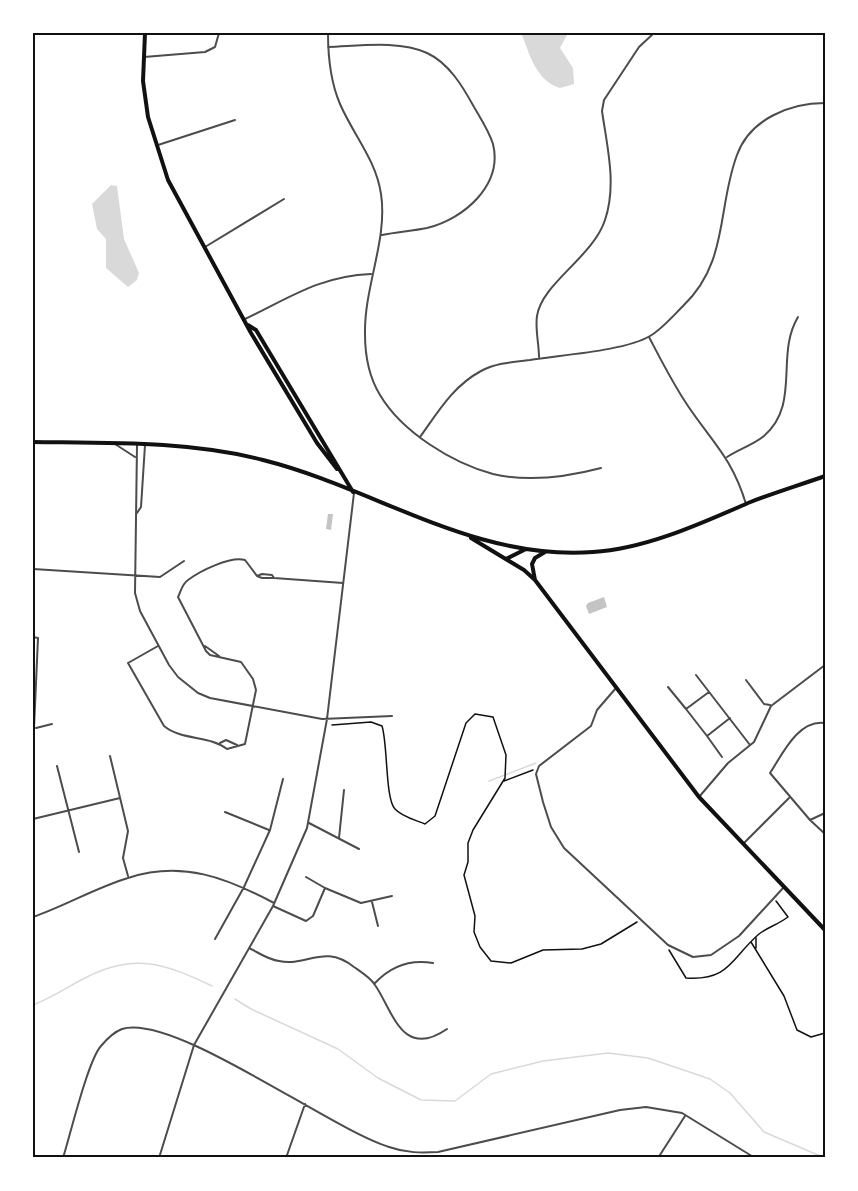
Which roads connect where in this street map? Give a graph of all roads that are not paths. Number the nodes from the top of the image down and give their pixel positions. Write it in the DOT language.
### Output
graph roads {
  1 [pos="145,33"];
  2 [pos="219,33"];
  3 [pos="328,33"];
  4 [pos="654,33"];
  5 [pos="215,47"];
  6 [pos="328,47"];
  7 [pos="218,50"];
  8 [pos="144,57"];
  9 [pos="825,103"];
  10 [pos="235,120"];
  11 [pos="155,146"];
  12 [pos="284,200"];
  13 [pos="381,235"];
  14 [pos="204,247"];
  15 [pos="371,274"];
  16 [pos="798,317"];
  17 [pos="245,319"];
  18 [pos="649,337"];
  19 [pos="540,358"];
  20 [pos="420,437"];
  21 [pos="33,442"];
  22 [pos="115,444"];
  23 [pos="136,445"];
  24 [pos="145,445"];
  25 [pos="727,457"];
  26 [pos="136,459"];
  27 [pos="601,468"];
  28 [pos="825,476"];
  29 [pos="354,493"];
  30 [pos="746,504"];
  31 [pos="137,513"];
  32 [pos="465,536"];
  33 [pos="527,549"];
  34 [pos="546,552"];
  35 [pos="506,559"];
  36 [pos="184,561"];
  37 [pos="33,569"];
  38 [pos="134,575"];
  39 [pos="535,580"];
  40 [pos="343,583"];
  41 [pos="33,638"];
  42 [pos="158,646"];
  43 [pos="205,646"];
  44 [pos="219,656"];
  45 [pos="825,664"];
  46 [pos="696,675"];
  47 [pos="746,680"];
  48 [pos="668,687"];
  49 [pos="616,688"];
  50 [pos="709,692"];
  51 [pos="34,696"];
  52 [pos="252,706"];
  53 [pos="771,706"];
  54 [pos="686,709"];
  55 [pos="392,716"];
  56 [pos="730,718"];
  57 [pos="327,719"];
  58 [pos="825,723"];
  59 [pos="52,724"];
  60 [pos="34,728"];
  61 [pos="707,735"];
  62 [pos="220,743"];
  63 [pos="750,745"];
  64 [pos="237,746"];
  65 [pos="110,756"];
  66 [pos="722,757"];
  67 [pos="57,766"];
  68 [pos="283,778"];
  69 [pos="344,790"];
  70 [pos="699,797"];
  71 [pos="120,798"];
  72 [pos="789,798"];
  73 [pos="68,810"];
  74 [pos="225,812"];
  75 [pos="825,813"];
  76 [pos="33,819"];
  77 [pos="810,820"];
  78 [pos="309,823"];
  79 [pos="270,830"];
  80 [pos="825,834"];
  81 [pos="339,839"];
  82 [pos="743,844"];
  83 [pos="359,849"];
  84 [pos="79,852"];
  85 [pos="306,877"];
  86 [pos="128,878"];
  87 [pos="825,885"];
  88 [pos="244,887"];
  89 [pos="784,887"];
  90 [pos="325,888"];
  91 [pos="825,893"];
  92 [pos="392,896"];
  93 [pos="372,901"];
  94 [pos="274,904"];
  95 [pos="33,917"];
  96 [pos="378,926"];
  97 [pos="825,930"];
  98 [pos="215,939"];
  99 [pos="249,948"];
  100 [pos="433,963"];
  101 [pos="375,983"];
  102 [pos="447,1029"];
  103 [pos="194,1045"];
  104 [pos="305,1104"];
  105 [pos="685,1116"];
  106 [pos="63,1158"];
  107 [pos="159,1158"];
  108 [pos="286,1158"];
  109 [pos="658,1158"];
  110 [pos="755,1158"];
  1 -- 8 [label="main road"];
  2 -- 5 [label="street"];
  3 -- 6 [label="street"];
  4 -- 19 [label="street"];
  5 -- 7 [label="street"];
  5 -- 8 [label="street"];
  6 -- 13 [label="street"];
  6 -- 13 [label="street"];
  8 -- 11 [label="main road"];
  9 -- 18 [label="street"];
  10 -- 11 [label="street"];
  11 -- 14 [label="main road"];
  12 -- 14 [label="street"];
  13 -- 15 [label="street"];
  14 -- 17 [label="main road"];
  15 -- 17 [label="street"];
  15 -- 20 [label="street"];
  16 -- 25 [label="street"];
  17 -- 29 [label="main road"];
  18 -- 19 [label="street"];
  18 -- 25 [label="street"];
  19 -- 20 [label="street"];
  20 -- 27 [label="street"];
  21 -- 22 [label="main road"];
  22 -- 23 [label="main road"];
  22 -- 26 [label="street"];
  23 -- 24 [label="main road"];
  23 -- 26 [label="street"];
  24 -- 29 [label="main road"];
  24 -- 31 [label="street"];
  25 -- 30 [label="street"];
  26 -- 31 [label="street"];
  28 -- 30 [label="main road"];
  29 -- 32 [label="main road"];
  29 -- 40 [label="street"];
  30 -- 34 [label="main road"];
  31 -- 38 [label="street"];
  32 -- 33 [label="main road"];
  32 -- 35 [label="main road"];
  33 -- 34 [label="main road"];
  33 -- 35 [label="main road"];
  34 -- 39 [label="main road"];
  35 -- 39 [label="main road"];
  36 -- 38 [label="street"];
  37 -- 38 [label="street"];
  38 -- 42 [label="street"];
  39 -- 49 [label="main road"];
  40 -- 43 [label="street"];
  40 -- 57 [label="street"];
  41 -- 51 [label="street"];
  42 -- 52 [label="street"];
  42 -- 62 [label="street"];
  43 -- 44 [label="street"];
  43 -- 44 [label="street"];
  44 -- 52 [label="street"];
  45 -- 53 [label="street"];
  46 -- 50 [label="street"];
  47 -- 53 [label="street"];
  48 -- 54 [label="street"];
  49 -- 70 [label="main road"];
  49 -- 89 [label="street"];
  50 -- 54 [label="street"];
  50 -- 56 [label="street"];
  51 -- 60 [label="street"];
  52 -- 57 [label="street"];
  52 -- 64 [label="street"];
  53 -- 63 [label="street"];
  54 -- 61 [label="street"];
  55 -- 57 [label="street"];
  56 -- 61 [label="street"];
  56 -- 63 [label="street"];
  57 -- 78 [label="street"];
  58 -- 72 [label="street"];
  59 -- 60 [label="street"];
  61 -- 66 [label="street"];
  62 -- 64 [label="street"];
  62 -- 64 [label="street"];
  63 -- 70 [label="street"];
  65 -- 71 [label="street"];
  67 -- 73 [label="street"];
  68 -- 79 [label="street"];
  69 -- 81 [label="street"];
  70 -- 82 [label="main road"];
  71 -- 73 [label="street"];
  71 -- 86 [label="street"];
  72 -- 77 [label="street"];
  72 -- 82 [label="street"];
  73 -- 76 [label="street"];
  73 -- 84 [label="street"];
  74 -- 79 [label="street"];
  75 -- 77 [label="street"];
  77 -- 80 [label="street"];
  78 -- 81 [label="street"];
  78 -- 94 [label="street"];
  79 -- 88 [label="street"];
  81 -- 83 [label="street"];
  82 -- 89 [label="main road"];
  85 -- 90 [label="street"];
  86 -- 88 [label="street"];
  86 -- 95 [label="street"];
  87 -- 91 [label="street"];
  88 -- 94 [label="street"];
  88 -- 98 [label="street"];
  89 -- 97 [label="main road"];
  90 -- 93 [label="street"];
  90 -- 94 [label="street"];
  92 -- 93 [label="street"];
  93 -- 96 [label="street"];
  94 -- 99 [label="street"];
  99 -- 101 [label="street"];
  99 -- 103 [label="street"];
  100 -- 101 [label="street"];
  101 -- 102 [label="street"];
  103 -- 104 [label="street"];
  103 -- 106 [label="street"];
  103 -- 107 [label="street"];
  104 -- 105 [label="street"];
  104 -- 108 [label="street"];
  105 -- 109 [label="street"];
  105 -- 110 [label="street"];
}
